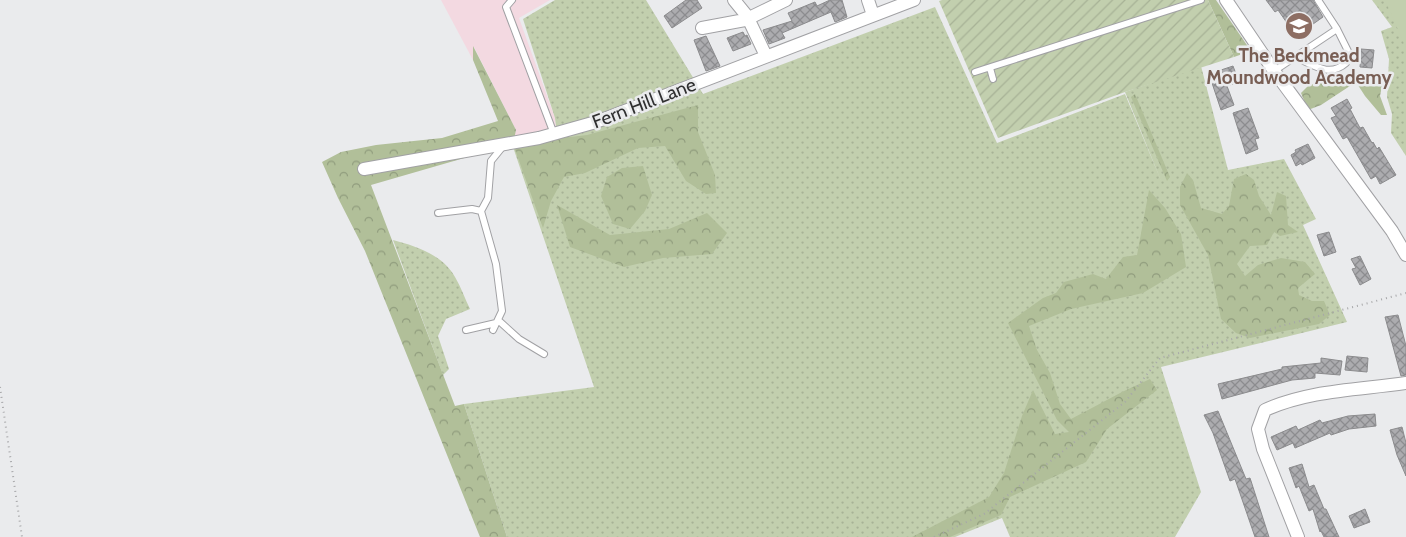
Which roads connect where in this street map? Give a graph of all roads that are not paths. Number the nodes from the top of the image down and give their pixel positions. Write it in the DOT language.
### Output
graph roads {
  1 [pos="512,0"];
  2 [pos="734,0"];
  3 [pos="786,0"];
  4 [pos="868,0"];
  5 [pos="914,0"];
  6 [pos="1201,0"];
  7 [pos="1226,0"];
  8 [pos="1318,0"];
  9 [pos="873,15"];
  10 [pos="748,19"];
  11 [pos="702,28"];
  12 [pos="1337,29"];
  13 [pos="766,56"];
  14 [pos="1296,58"];
  15 [pos="990,68"];
  16 [pos="1274,71"];
  17 [pos="975,72"];
  18 [pos="994,79"];
  19 [pos="554,134"];
  20 [pos="504,145"];
  21 [pos="364,169"];
  22 [pos="481,211"];
  23 [pos="438,213"];
  24 [pos="1406,255"];
  25 [pos="496,324"];
  26 [pos="466,330"];
  27 [pos="544,354"];
  28 [pos="1406,384"];
  29 [pos="1298,537"];
  1 -- 19 [label="lane"];
  2 -- 10 [label="street"];
  3 -- 10 [label="street"];
  4 -- 9 [label="street"];
  5 -- 9 [label="street, Fern Hill Lane"];
  6 -- 15 [label="lane"];
  7 -- 16 [label="street"];
  8 -- 12 [label="lane"];
  9 -- 13 [label="street, Fern Hill Lane"];
  10 -- 11 [label="street"];
  10 -- 13 [label="street"];
  12 -- 14 [label="lane"];
  12 -- 14 [label="lane"];
  13 -- 19 [label="street, Fern Hill Lane"];
  14 -- 16 [label="lane"];
  15 -- 17 [label="lane"];
  15 -- 18 [label="lane"];
  16 -- 24 [label="street"];
  19 -- 20 [label="street, Fern Hill Lane"];
  20 -- 21 [label="street, Fern Hill Lane"];
  20 -- 22 [label="lane"];
  22 -- 23 [label="lane"];
  22 -- 25 [label="lane"];
  25 -- 26 [label="lane"];
  25 -- 27 [label="lane"];
  28 -- 29 [label="street"];
}
